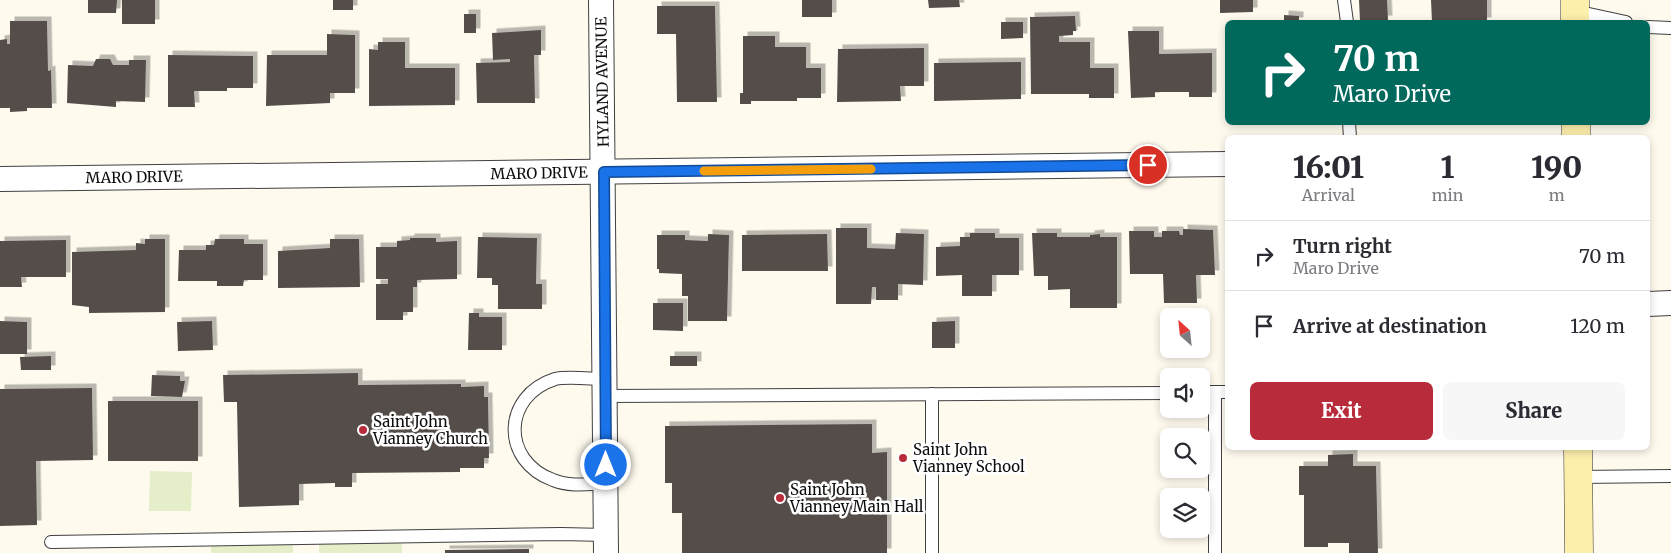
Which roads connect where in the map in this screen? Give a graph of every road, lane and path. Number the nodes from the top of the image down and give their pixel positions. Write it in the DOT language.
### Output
graph roads {
  1 [pos="601,0"];
  2 [pos="1344,0"];
  3 [pos="1575,11"];
  4 [pos="1347,20"];
  5 [pos="1617,20"];
  6 [pos="1650,27"];
  7 [pos="1671,28"];
  8 [pos="1225,164"];
  9 [pos="604,172"];
  10 [pos="0,179"];
  11 [pos="1671,303"];
  12 [pos="1650,304"];
  13 [pos="605,388"];
  14 [pos="1221,392"];
  15 [pos="1160,393"];
  16 [pos="932,394"];
  17 [pos="1578,450"];
  18 [pos="1671,476"];
  19 [pos="1578,477"];
  20 [pos="606,483"];
  21 [pos="51,542"];
  22 [pos="606,544"];
  23 [pos="932,553"];
  24 [pos="1215,553"];
  25 [pos="1579,553"];
  1 -- 9 [label="street, HYLAND AVENUE"];
  2 -- 4 [label="lane"];
  3 -- 5 [label="lane"];
  6 -- 7 [label="lane"];
  8 -- 9 [label="street, MARO DRIVE"];
  9 -- 10 [label="street, MARO DRIVE"];
  9 -- 13 [label="street, HYLAND AVENUE"];
  11 -- 12 [label="street"];
  13 -- 16 [label="lane"];
  13 -- 20 [label="street, HYLAND AVENUE"];
  13 -- 20 [label="lane"];
  14 -- 24 [label="lane"];
  15 -- 16 [label="lane"];
  16 -- 23 [label="lane"];
  17 -- 19 [label="main road"];
  18 -- 19 [label="lane"];
  19 -- 25 [label="main road"];
  20 -- 22 [label="street, HYLAND AVENUE"];
  21 -- 22 [label="lane"];
}
